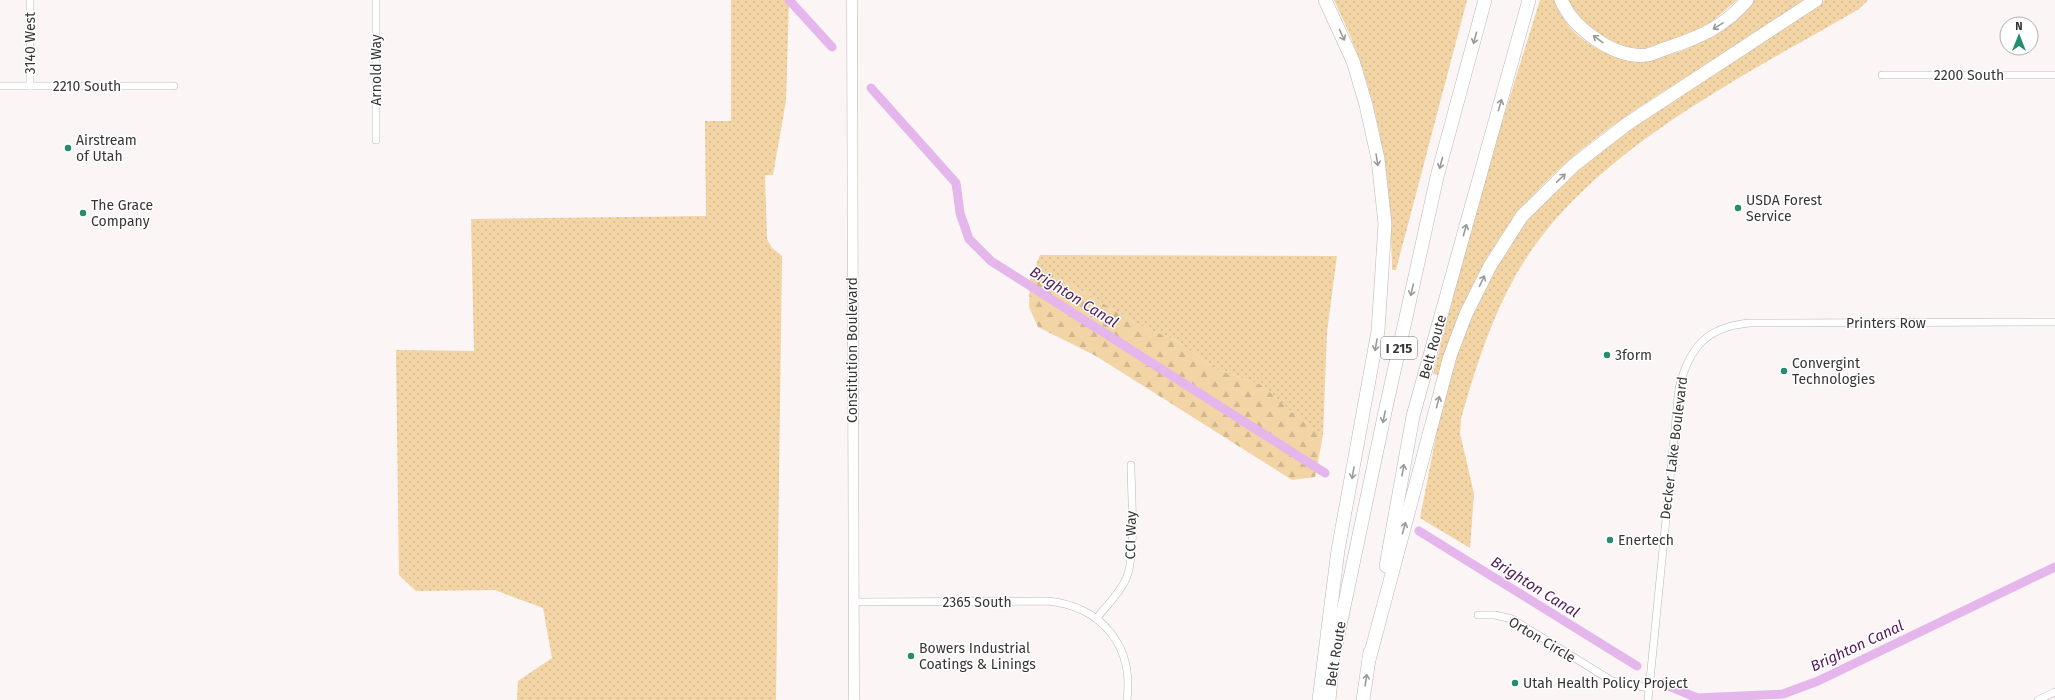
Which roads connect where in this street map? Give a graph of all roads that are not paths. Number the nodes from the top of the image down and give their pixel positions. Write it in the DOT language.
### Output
graph roads {
  1 [pos="30,0"];
  2 [pos="376,0"];
  3 [pos="852,0"];
  4 [pos="1325,0"];
  5 [pos="1485,0"];
  6 [pos="1529,0"];
  7 [pos="1561,0"];
  8 [pos="1747,0"];
  9 [pos="1816,0"];
  10 [pos="1882,75"];
  11 [pos="2055,75"];
  12 [pos="0,86"];
  13 [pos="30,86"];
  14 [pos="174,86"];
  15 [pos="376,140"];
  16 [pos="2055,322"];
  17 [pos="1718,330"];
  18 [pos="1131,465"];
  19 [pos="853,602"];
  20 [pos="1478,616"];
  21 [pos="1097,618"];
  22 [pos="1369,660"];
  23 [pos="1649,688"];
  24 [pos="2055,692"];
  25 [pos="854,700"];
  26 [pos="1127,700"];
  27 [pos="1318,700"];
  28 [pos="1329,700"];
  29 [pos="1363,700"];
  30 [pos="1648,700"];
  31 [pos="2038,700"];
  1 -- 13 [label="street, 3140 West"];
  2 -- 15 [label="street, Arnold Way"];
  3 -- 19 [label="street, Constitution Boulevard"];
  4 -- 27 [label="highway, one-way"];
  5 -- 28 [label="highway, Belt Route / I 215, one-way"];
  22 -- 6 [label="highway, Belt Route / I 215, one-way"];
  8 -- 7 [label="highway, one-way"];
  22 -- 9 [label="highway, one-way"];
  10 -- 11 [label="street, 2200 South"];
  12 -- 13 [label="street, 2210 South"];
  13 -- 14 [label="street, 2210 South"];
  16 -- 17 [label="street, Printers Row"];
  17 -- 23 [label="street, Decker Lake Boulevard"];
  18 -- 21 [label="street, CCI Way"];
  19 -- 21 [label="street, 2365 South"];
  19 -- 25 [label="street, Constitution Boulevard"];
  20 -- 23 [label="street, Orton Circle"];
  21 -- 26 [label="street, 2365 South"];
  29 -- 22 [label="highway, Belt Route / I 215, one-way"];
  23 -- 30 [label="street, Decker Lake Boulevard"];
  24 -- 31 [label="street"];
}
